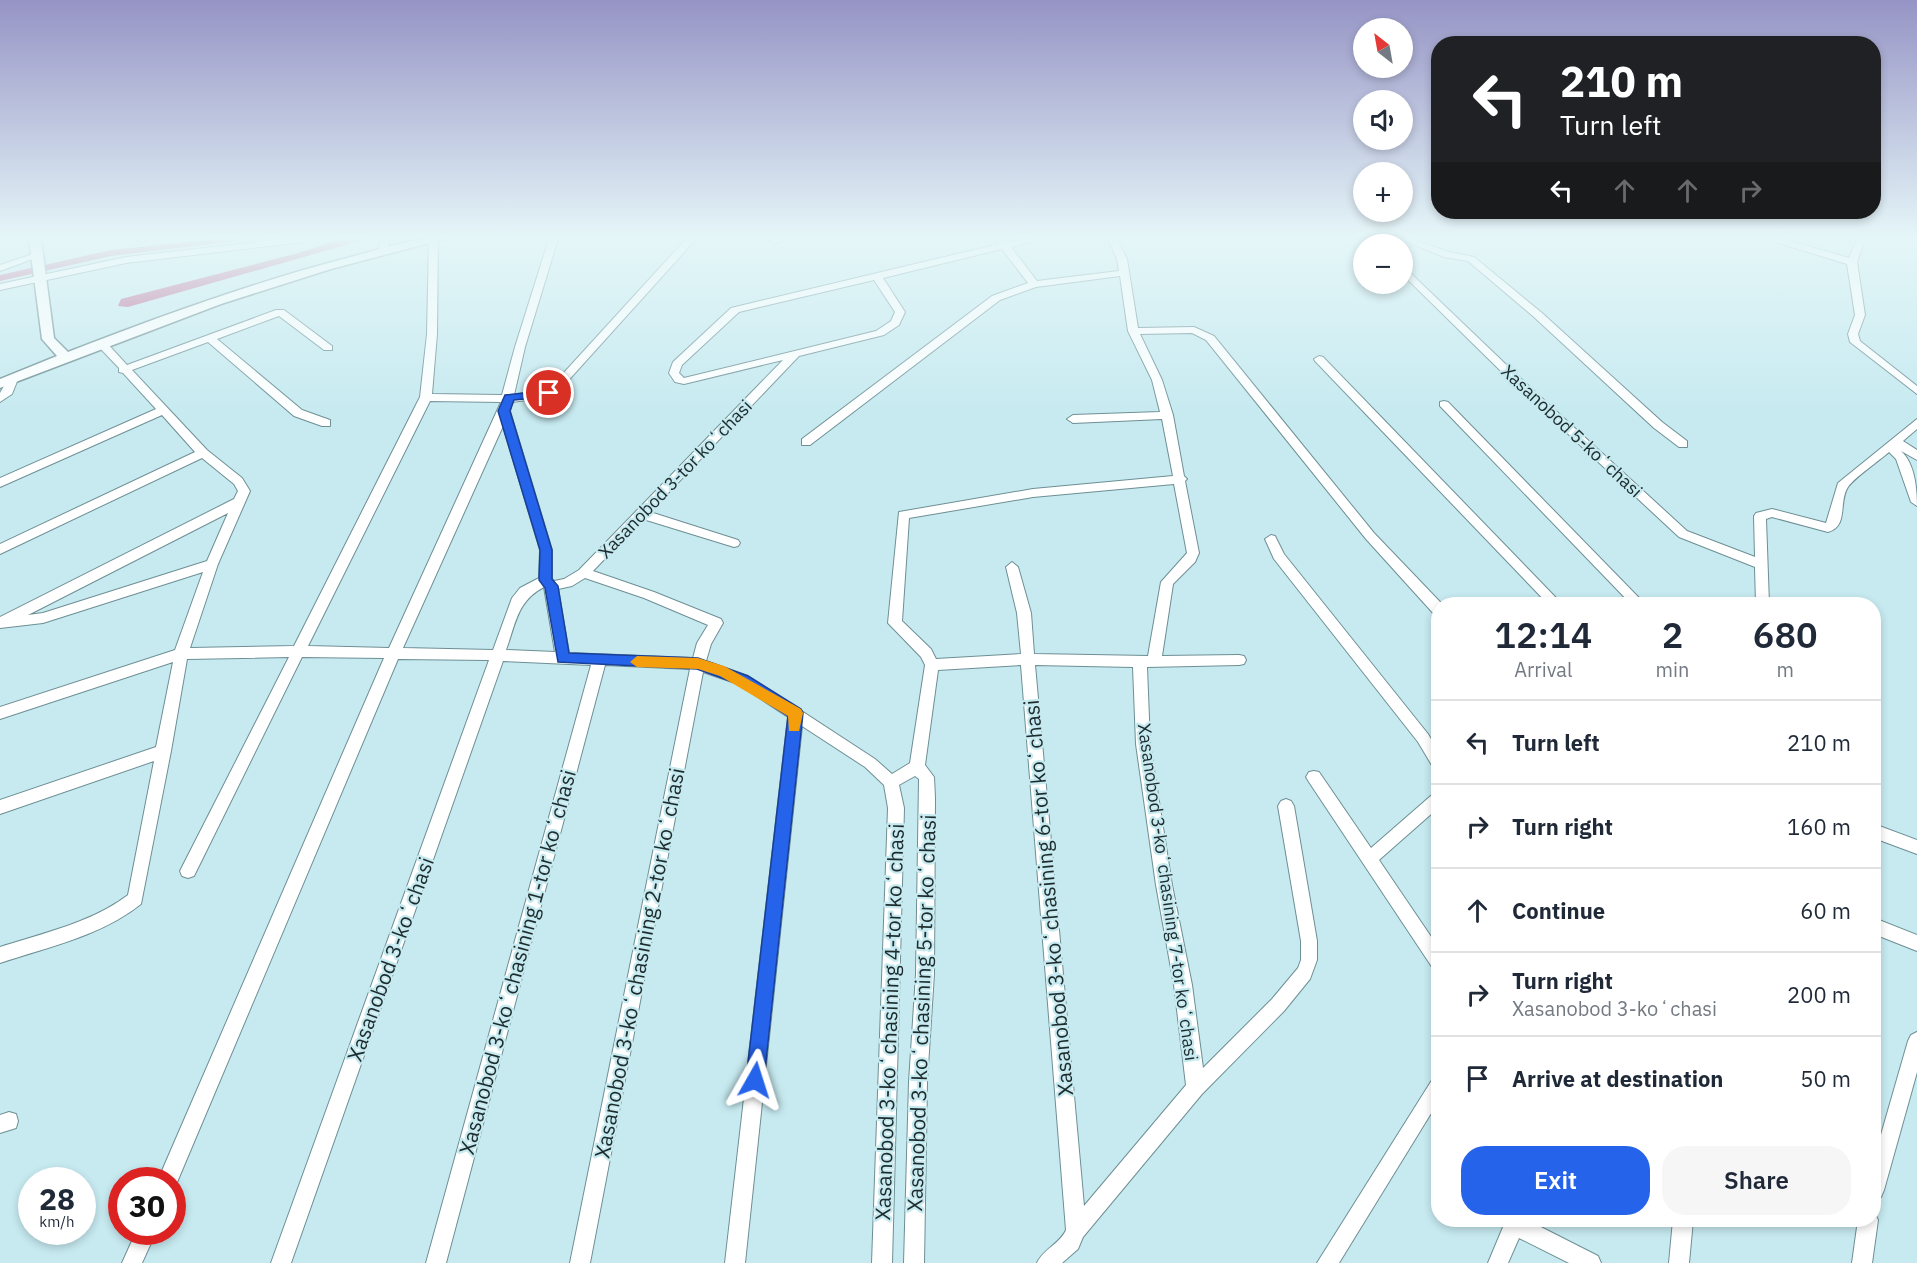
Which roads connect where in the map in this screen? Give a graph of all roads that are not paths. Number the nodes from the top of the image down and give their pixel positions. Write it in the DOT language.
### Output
graph roads {
  1 [pos="42,298"];
  2 [pos="225,298"];
  3 [pos="434,298"];
  4 [pos="535,298"];
  5 [pos="637,298"];
  6 [pos="784,298"];
  7 [pos="891,298"];
  8 [pos="996,298"];
  9 [pos="1128,298"];
  10 [pos="1432,298"];
  11 [pos="1518,298"];
  12 [pos="1857,298"];
  13 [pos="1133,331"];
  14 [pos="210,338"];
  15 [pos="101,343"];
  16 [pos="328,348"];
  17 [pos="796,353"];
  18 [pos="65,357"];
  19 [pos="1319,358"];
  20 [pos="123,370"];
  21 [pos="14,379"];
  22 [pos="0,384"];
  23 [pos="1917,391"];
  24 [pos="426,397"];
  25 [pos="509,397"];
  26 [pos="0,399"];
  27 [pos="1444,404"];
  28 [pos="164,410"];
  29 [pos="504,411"];
  30 [pos="1167,415"];
  31 [pos="1073,419"];
  32 [pos="326,423"];
  33 [pos="1917,423"];
  34 [pos="806,442"];
  35 [pos="1683,444"];
  36 [pos="1892,444"];
  37 [pos="203,453"];
  38 [pos="1917,456"];
  39 [pos="1181,479"];
  40 [pos="0,483"];
  41 [pos="239,502"];
  42 [pos="1917,502"];
  43 [pos="641,514"];
  44 [pos="1271,539"];
  45 [pos="735,543"];
  46 [pos="0,549"];
  47 [pos="212,564"];
  48 [pos="1761,564"];
  49 [pos="1012,567"];
  50 [pos="584,573"];
  51 [pos="548,583"];
  52 [pos="1549,597"];
  53 [pos="1632,597"];
  54 [pos="1762,597"];
  55 [pos="1431,601"];
  56 [pos="0,623"];
  57 [pos="296,653"];
  58 [pos="181,654"];
  59 [pos="393,654"];
  60 [pos="499,656"];
  61 [pos="563,658"];
  62 [pos="1028,659"];
  63 [pos="599,660"];
  64 [pos="1239,660"];
  65 [pos="1147,661"];
  66 [pos="698,664"];
  67 [pos="932,665"];
  68 [pos="0,713"];
  69 [pos="796,713"];
  70 [pos="164,751"];
  71 [pos="1431,751"];
  72 [pos="917,767"];
  73 [pos="1314,777"];
  74 [pos="891,782"];
  75 [pos="1431,805"];
  76 [pos="1286,806"];
  77 [pos="0,807"];
  78 [pos="1881,834"];
  79 [pos="1917,847"];
  80 [pos="1369,859"];
  81 [pos="188,871"];
  82 [pos="1881,929"];
  83 [pos="1917,943"];
  84 [pos="1431,951"];
  85 [pos="0,955"];
  86 [pos="1917,1041"];
  87 [pos="1196,1088"];
  88 [pos="1431,1097"];
  89 [pos="1881,1166"];
  90 [pos="174,1167"];
  91 [pos="1513,1227"];
  92 [pos="1524,1227"];
  93 [pos="1682,1227"];
  94 [pos="1867,1227"];
  95 [pos="1076,1230"];
  96 [pos="140,1245"];
  97 [pos="132,1263"];
  98 [pos="281,1263"];
  99 [pos="436,1263"];
  100 [pos="579,1263"];
  101 [pos="735,1263"];
  102 [pos="882,1263"];
  103 [pos="914,1263"];
  104 [pos="1047,1263"];
  105 [pos="1327,1263"];
  106 [pos="1498,1263"];
  107 [pos="1591,1263"];
  108 [pos="1679,1263"];
  109 [pos="1863,1263"];
  1 -- 18 [label="main road"];
  2 -- 15 [label="main road"];
  3 -- 24 [label="street"];
  4 -- 25 [label="street"];
  5 -- 25 [label="street"];
  6 -- 17 [label="street"];
  7 -- 17 [label="street"];
  8 -- 34 [label="street"];
  9 -- 13 [label="street, Xasanobod 3-koʻchasining 7-tor koʻchasi"];
  10 -- 48 [label="street, Xasanobod 5-koʻchasi"];
  11 -- 35 [label="street"];
  12 -- 23 [label="street"];
  13 -- 30 [label="street, Xasanobod 3-koʻchasining 7-tor koʻchasi"];
  13 -- 55 [label="street"];
  14 -- 16 [label="street"];
  14 -- 20 [label="street"];
  14 -- 32 [label="street"];
  15 -- 18 [label="main road"];
  15 -- 20 [label="street"];
  17 -- 43 [label="street, Xasanobod 3-tor koʻchasi"];
  18 -- 21 [label="main road"];
  19 -- 52 [label="street"];
  20 -- 28 [label="street"];
  21 -- 22 [label="main road"];
  21 -- 26 [label="street"];
  24 -- 25 [label="street"];
  24 -- 57 [label="street"];
  25 -- 29 [label="street"];
  27 -- 53 [label="street"];
  28 -- 37 [label="street"];
  28 -- 40 [label="street"];
  29 -- 51 [label="street"];
  29 -- 59 [label="street"];
  30 -- 31 [label="street"];
  30 -- 39 [label="street, Xasanobod 3-koʻchasining 7-tor koʻchasi"];
  33 -- 36 [label="street"];
  36 -- 38 [label="street"];
  36 -- 42 [label="street"];
  36 -- 48 [label="street"];
  37 -- 41 [label="street"];
  37 -- 46 [label="street"];
  39 -- 65 [label="street, Xasanobod 3-koʻchasining 7-tor koʻchasi"];
  39 -- 67 [label="street"];
  41 -- 47 [label="street"];
  41 -- 56 [label="street"];
  43 -- 45 [label="street"];
  43 -- 50 [label="street, Xasanobod 3-tor koʻchasi"];
  44 -- 71 [label="street"];
  47 -- 56 [label="street"];
  47 -- 58 [label="street"];
  48 -- 54 [label="street"];
  49 -- 62 [label="street, Xasanobod 3-koʻchasining 6-tor koʻchasi"];
  50 -- 51 [label="street, Xasanobod 3-tor koʻchasi"];
  50 -- 66 [label="street, Xasanobod 3-koʻchasining 2-tor koʻchasi"];
  51 -- 60 [label="street, Xasanobod 3-tor koʻchasi"];
  51 -- 61 [label="street"];
  57 -- 58 [label="street"];
  57 -- 59 [label="street"];
  57 -- 81 [label="street"];
  58 -- 68 [label="street"];
  58 -- 70 [label="street"];
  59 -- 60 [label="street"];
  59 -- 90 [label="street"];
  60 -- 61 [label="street"];
  60 -- 98 [label="street, Xasanobod 3-koʻchasi"];
  61 -- 63 [label="street"];
  62 -- 65 [label="street"];
  62 -- 67 [label="street"];
  62 -- 95 [label="street, Xasanobod 3-koʻchasining 6-tor koʻchasi"];
  63 -- 66 [label="street"];
  63 -- 99 [label="street, Xasanobod 3-koʻchasining 1-tor koʻchasi"];
  64 -- 65 [label="street"];
  65 -- 87 [label="street, Xasanobod 3-koʻchasining 7-tor koʻchasi"];
  66 -- 69 [label="street"];
  66 -- 100 [label="street, Xasanobod 3-koʻchasining 2-tor koʻchasi"];
  67 -- 72 [label="street"];
  69 -- 74 [label="street"];
  69 -- 101 [label="street"];
  70 -- 77 [label="street"];
  70 -- 85 [label="street"];
  72 -- 74 [label="street"];
  72 -- 103 [label="street, Xasanobod 3-koʻchasining 5-tor koʻchasi"];
  73 -- 80 [label="street"];
  74 -- 102 [label="street, Xasanobod 3-koʻchasining 4-tor koʻchasi"];
  75 -- 80 [label="street"];
  76 -- 87 [label="street"];
  78 -- 79 [label="street"];
  80 -- 84 [label="street"];
  82 -- 83 [label="street"];
  86 -- 89 [label="street"];
  87 -- 95 [label="street"];
  88 -- 105 [label="street"];
  91 -- 106 [label="street"];
  92 -- 107 [label="street"];
  93 -- 108 [label="street"];
  94 -- 109 [label="street"];
  95 -- 104 [label="street"];
  96 -- 97 [label="street"];
}
